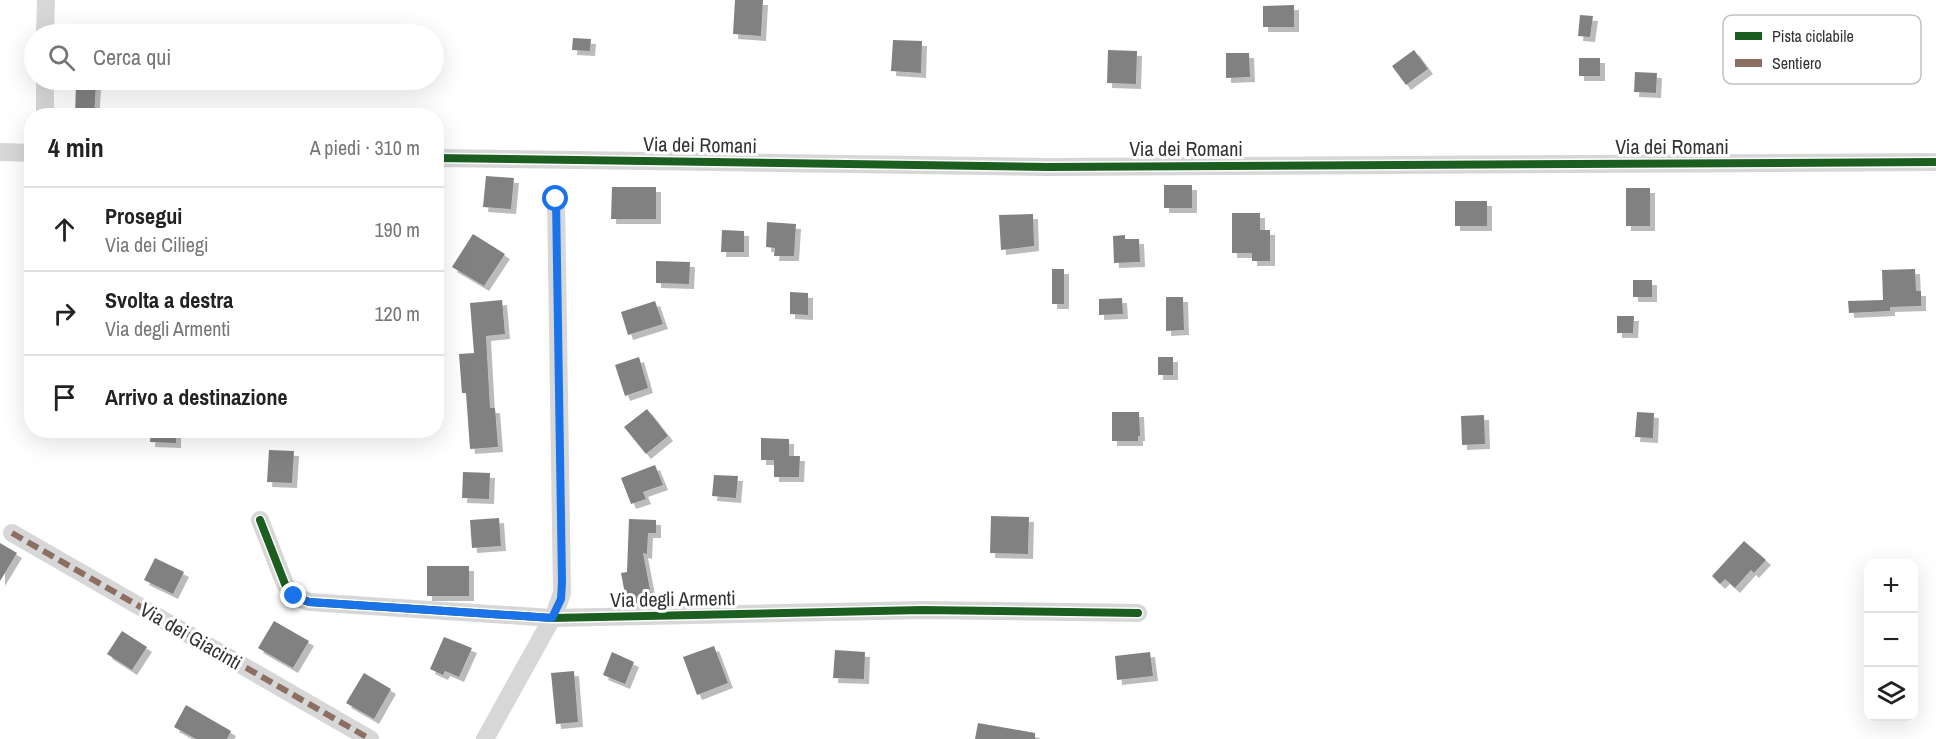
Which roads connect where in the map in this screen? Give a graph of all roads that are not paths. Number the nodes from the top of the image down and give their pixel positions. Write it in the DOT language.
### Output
graph roads {
  1 [pos="46,0"];
  2 [pos="45,24"];
  3 [pos="45,90"];
  4 [pos="45,108"];
  5 [pos="0,152"];
  6 [pos="24,153"];
  7 [pos="444,158"];
  8 [pos="1936,162"];
  9 [pos="556,199"];
  10 [pos="260,520"];
  11 [pos="12,533"];
  12 [pos="1138,613"];
  13 [pos="552,618"];
  14 [pos="370,739"];
  15 [pos="485,739"];
  1 -- 2 [label="street"];
  3 -- 4 [label="street"];
  5 -- 6 [label="street"];
  7 -- 8 [label="street, Via dei Romani"];
  9 -- 13 [label="street"];
  10 -- 13 [label="street, Via degli Armenti"];
  11 -- 14 [label="street, Via dei Giacinti"];
  12 -- 13 [label="street, Via degli Armenti"];
  13 -- 15 [label="street"];
}
